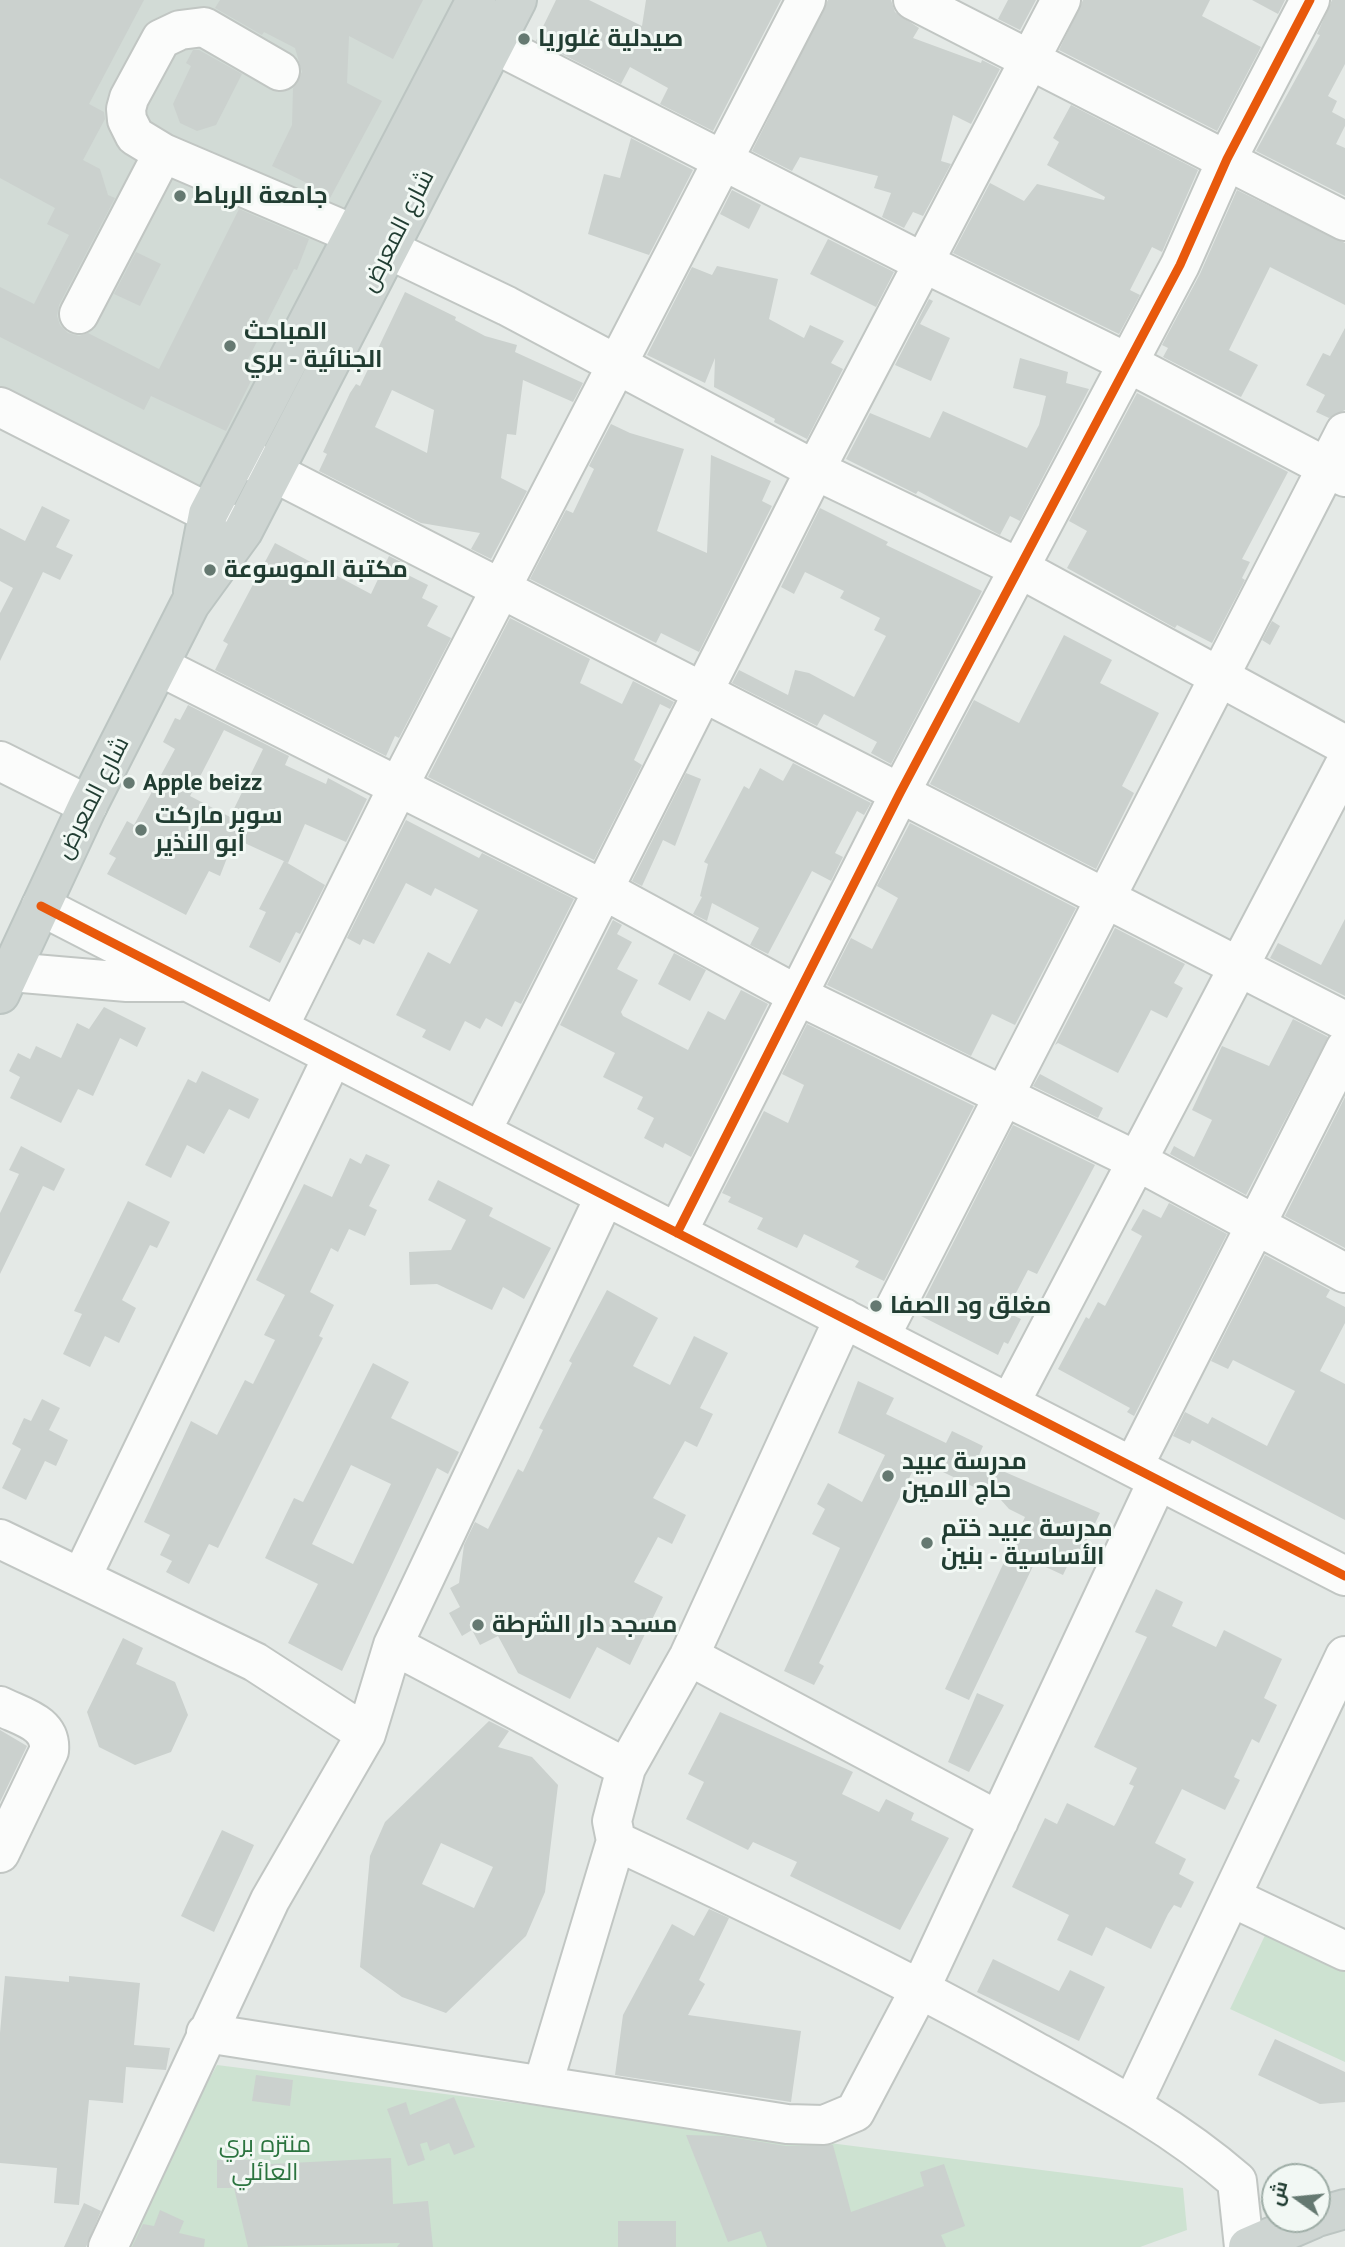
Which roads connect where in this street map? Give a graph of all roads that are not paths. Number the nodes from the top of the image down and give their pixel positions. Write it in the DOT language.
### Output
graph roads {
  1 [pos="477,0"];
  2 [pos="517,0"];
  3 [pos="806,0"];
  4 [pos="914,0"];
  5 [pos="1061,0"];
  6 [pos="1310,0"];
  7 [pos="495,44"];
  8 [pos="1029,62"];
  9 [pos="280,71"];
  10 [pos="163,153"];
  11 [pos="1227,159"];
  12 [pos="723,161"];
  13 [pos="1345,221"];
  14 [pos="371,242"];
  15 [pos="922,262"];
  16 [pos="79,314"];
  17 [pos="1128,363"];
  18 [pos="619,364"];
  19 [pos="0,407"];
  20 [pos="1345,432"];
  21 [pos="240,454"];
  22 [pos="815,470"];
  23 [pos="274,472"];
  24 [pos="1336,472"];
  25 [pos="208,514"];
  26 [pos="243,531"];
  27 [pos="1019,568"];
  28 [pos="502,586"];
  29 [pos="190,604"];
  30 [pos="160,667"];
  31 [pos="1221,678"];
  32 [pos="705,694"];
  33 [pos="1345,745"];
  34 [pos="0,761"];
  35 [pos="1345,764"];
  36 [pos="398,787"];
  37 [pos="900,793"];
  38 [pos="88,805"];
  39 [pos="602,889"];
  40 [pos="1106,900"];
  41 [pos="41,906"];
  42 [pos="1239,967"];
  43 [pos="189,982"];
  44 [pos="5,983"];
  45 [pos="799,996"];
  46 [pos="1345,1021"];
  47 [pos="278,1028"];
  48 [pos="1345,1049"];
  49 [pos="333,1056"];
  50 [pos="1005,1096"];
  51 [pos="481,1132"];
  52 [pos="1137,1161"];
  53 [pos="605,1196"];
  54 [pos="1254,1225"];
  55 [pos="677,1233"];
  56 [pos="1345,1273"];
  57 [pos="844,1318"];
  58 [pos="880,1337"];
  59 [pos="1010,1403"];
  60 [pos="1146,1473"];
  61 [pos="0,1539"];
  62 [pos="1340,1561"];
  63 [pos="82,1576"];
  64 [pos="393,1645"];
  65 [pos="689,1656"];
  66 [pos="1345,1656"];
  67 [pos="0,1706"];
  68 [pos="366,1734"];
  69 [pos="626,1768"];
  70 [pos="999,1821"];
  71 [pos="616,1841"];
  72 [pos="0,1853"];
  73 [pos="1231,1897"];
  74 [pos="1345,1951"];
  75 [pos="921,1987"];
  76 [pos="206,2033"];
  77 [pos="543,2084"];
  78 [pos="1132,2105"];
  79 [pos="1280,2233"];
  80 [pos="108,2247"];
  81 [pos="1246,2247"];
  1 -- 14 [label="main road, شارع المعرض"];
  2 -- 7 [label="main road, شارع المعرض"];
  3 -- 12 [label="street"];
  4 -- 8 [label="street"];
  5 -- 8 [label="street"];
  6 -- 11 [label="street"];
  7 -- 12 [label="street"];
  7 -- 14 [label="main road, شارع المعرض"];
  8 -- 11 [label="street"];
  8 -- 15 [label="street"];
  9 -- 10 [label="street"];
  10 -- 14 [label="street"];
  10 -- 16 [label="street"];
  11 -- 13 [label="street"];
  11 -- 17 [label="street"];
  12 -- 15 [label="street"];
  12 -- 18 [label="street"];
  14 -- 18 [label="street"];
  14 -- 21 [label="main road, شارع المعرض"];
  14 -- 23 [label="main road, شارع المعرض"];
  15 -- 17 [label="street"];
  15 -- 22 [label="street"];
  17 -- 24 [label="street"];
  17 -- 27 [label="street"];
  18 -- 22 [label="street"];
  18 -- 28 [label="street"];
  19 -- 25 [label="street"];
  20 -- 24 [label="street"];
  21 -- 23 [label="street"];
  21 -- 25 [label="main road, شارع المعرض"];
  22 -- 27 [label="street"];
  22 -- 32 [label="street"];
  23 -- 26 [label="main road, شارع المعرض"];
  23 -- 28 [label="street"];
  24 -- 31 [label="street"];
  25 -- 26 [label="street"];
  25 -- 29 [label="main road, شارع المعرض"];
  26 -- 29 [label="main road, شارع المعرض"];
  27 -- 31 [label="street"];
  27 -- 37 [label="street"];
  28 -- 32 [label="street"];
  28 -- 36 [label="street"];
  29 -- 30 [label="main road, شارع المعرض"];
  30 -- 36 [label="street"];
  30 -- 38 [label="main road, شارع المعرض"];
  31 -- 33 [label="street"];
  31 -- 40 [label="street"];
  32 -- 37 [label="street"];
  32 -- 39 [label="street"];
  34 -- 38 [label="street"];
  35 -- 42 [label="street"];
  36 -- 39 [label="street"];
  36 -- 47 [label="street"];
  37 -- 40 [label="street"];
  37 -- 45 [label="street"];
  38 -- 41 [label="main road, شارع المعرض"];
  39 -- 45 [label="street"];
  39 -- 51 [label="street"];
  40 -- 42 [label="street"];
  40 -- 50 [label="street"];
  41 -- 43 [label="street"];
  41 -- 44 [label="main road, شارع المعرض"];
  42 -- 46 [label="street"];
  42 -- 52 [label="street"];
  43 -- 44 [label="street"];
  43 -- 47 [label="street"];
  45 -- 50 [label="street"];
  45 -- 55 [label="street"];
  47 -- 49 [label="street"];
  48 -- 54 [label="street"];
  49 -- 51 [label="street"];
  49 -- 63 [label="street"];
  50 -- 52 [label="street"];
  50 -- 58 [label="street"];
  51 -- 53 [label="street"];
  52 -- 54 [label="street"];
  52 -- 59 [label="street"];
  53 -- 55 [label="street"];
  53 -- 64 [label="street"];
  54 -- 56 [label="street"];
  54 -- 60 [label="street"];
  55 -- 57 [label="street"];
  57 -- 58 [label="street"];
  57 -- 65 [label="street"];
  58 -- 59 [label="street"];
  59 -- 60 [label="street"];
  60 -- 62 [label="street"];
  60 -- 70 [label="street"];
  61 -- 63 [label="street"];
  63 -- 68 [label="street"];
  64 -- 68 [label="street"];
  64 -- 69 [label="street"];
  65 -- 69 [label="street"];
  65 -- 70 [label="street"];
  66 -- 73 [label="street"];
  67 -- 72 [label="street"];
  68 -- 76 [label="street"];
  69 -- 71 [label="street"];
  70 -- 75 [label="street"];
  71 -- 75 [label="street"];
  71 -- 77 [label="street"];
  73 -- 74 [label="street"];
  73 -- 78 [label="street"];
  75 -- 77 [label="street"];
  75 -- 78 [label="street"];
  76 -- 77 [label="street"];
  76 -- 80 [label="street"];
  78 -- 81 [label="street"];
  79 -- 81 [label="main road"];
}
